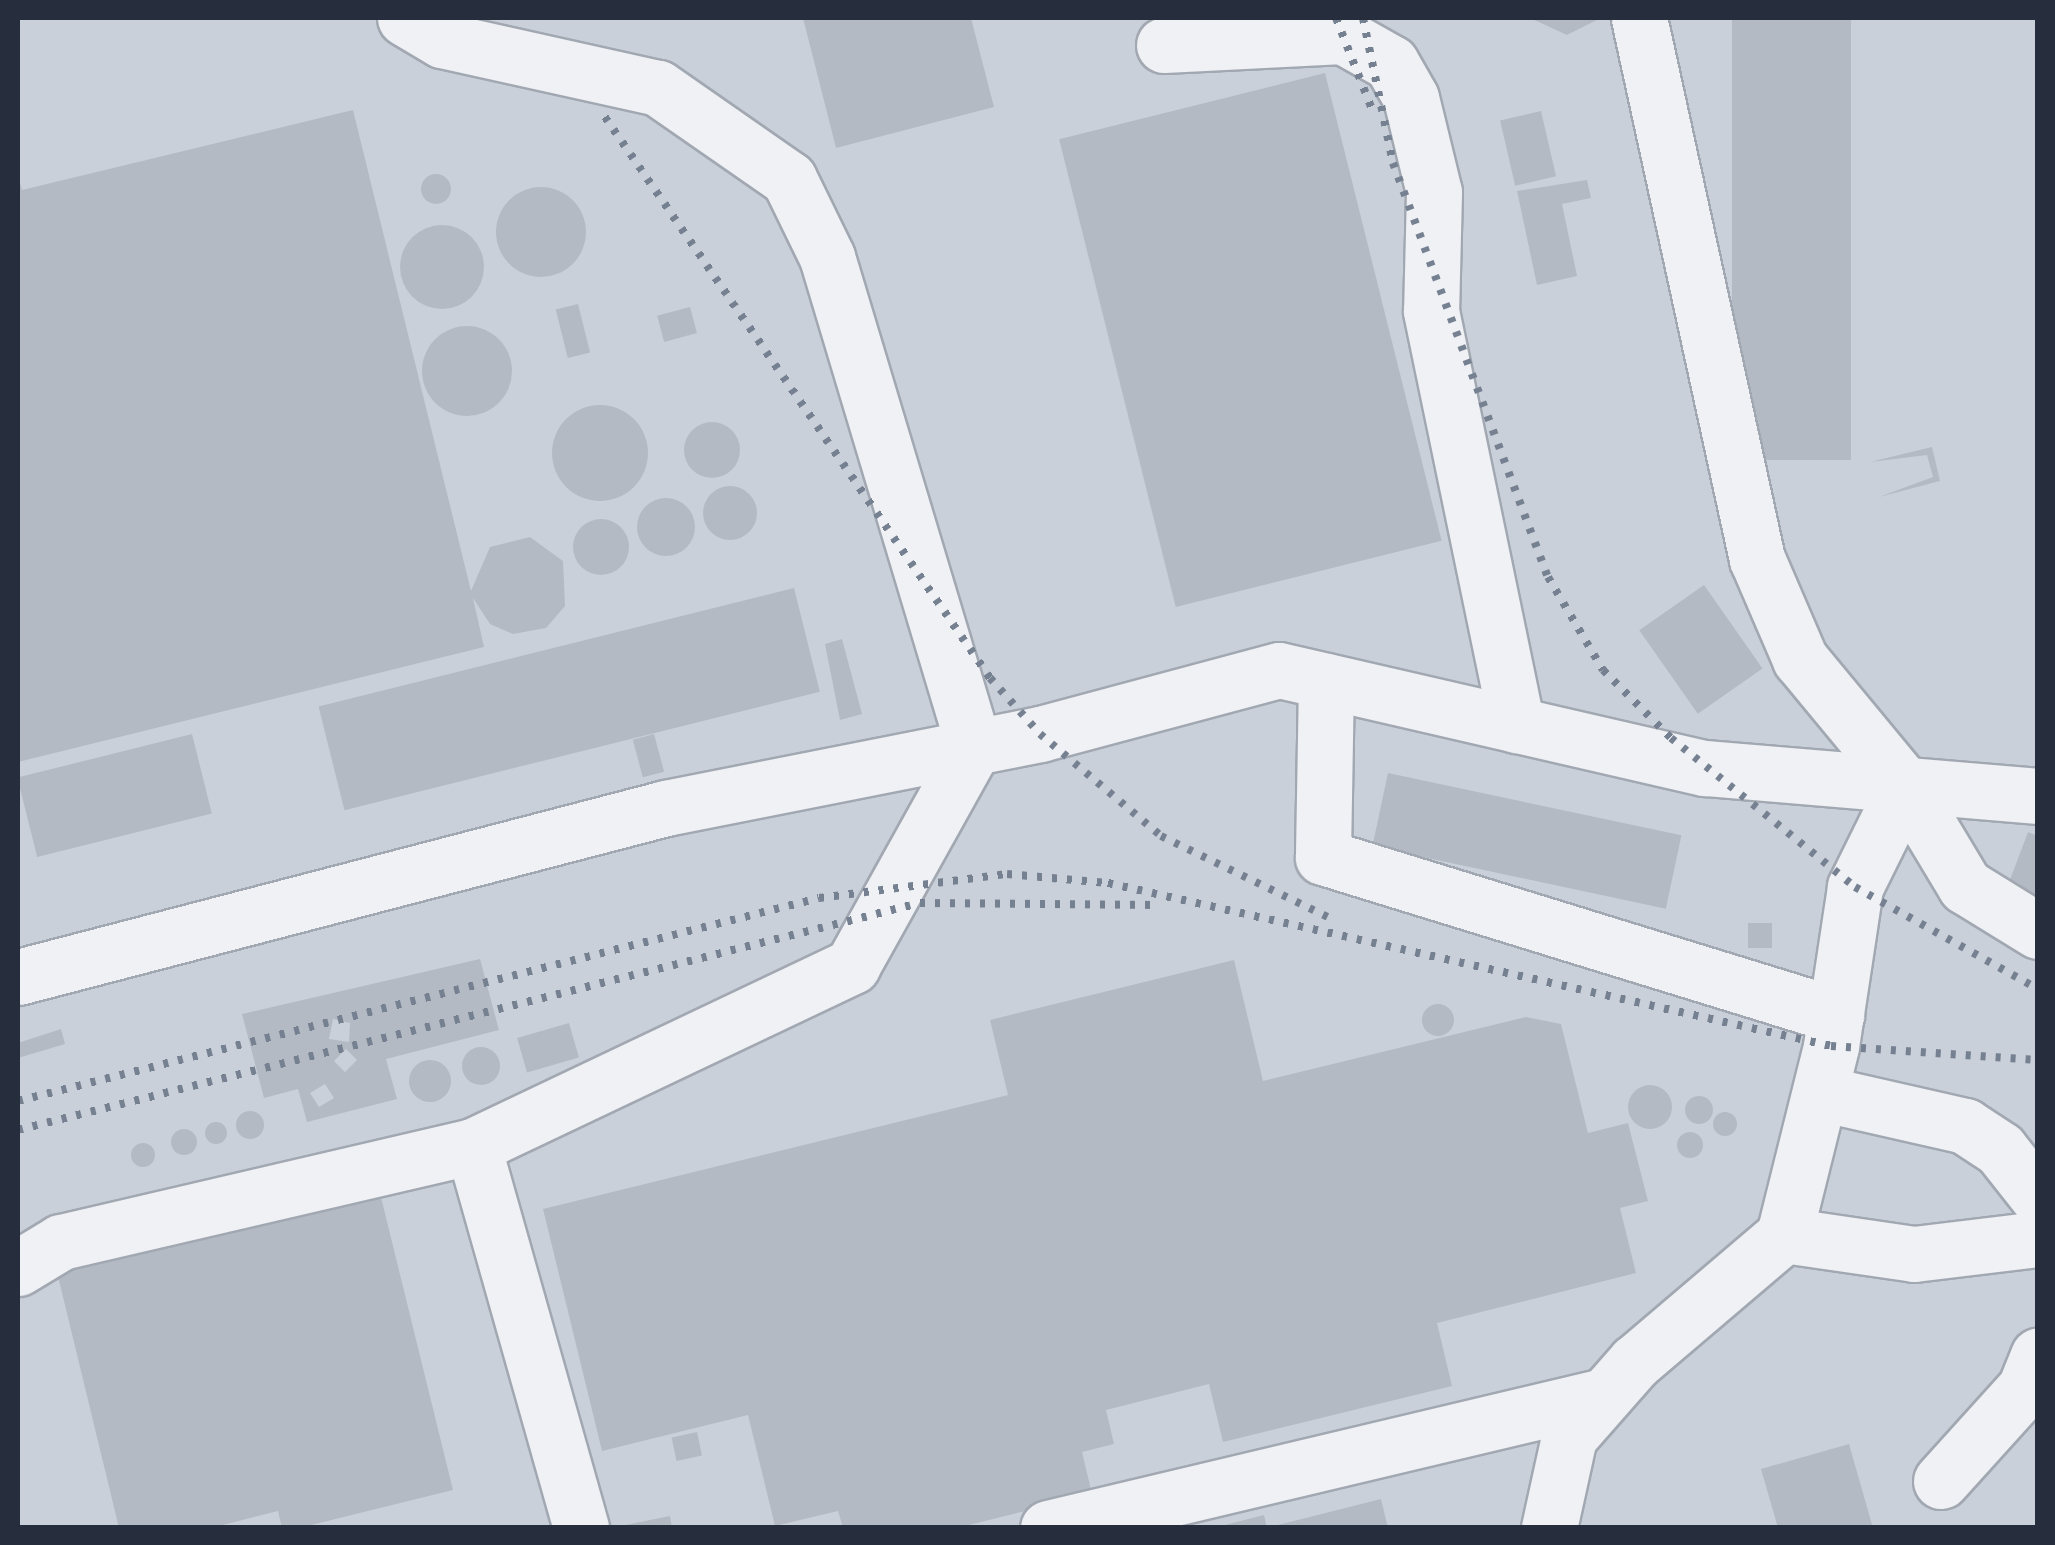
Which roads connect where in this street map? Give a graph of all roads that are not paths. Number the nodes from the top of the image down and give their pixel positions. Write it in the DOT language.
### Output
graph roads {
  1 [pos="404,18"];
  2 [pos="1639,18"];
  3 [pos="1164,45"];
  4 [pos="1326,681"];
  5 [pos="1517,725"];
  6 [pos="974,747"];
  7 [pos="1905,786"];
  8 [pos="2038,796"];
  9 [pos="2038,930"];
  10 [pos="18,977"];
  11 [pos="1836,1015"];
  12 [pos="1820,1093"];
  13 [pos="472,1146"];
  14 [pos="2038,1197"];
  15 [pos="1784,1235"];
  16 [pos="2038,1239"];
  17 [pos="18,1268"];
  18 [pos="2038,1356"];
  19 [pos="1604,1396"];
  20 [pos="1940,1481"];
  21 [pos="581,1528"];
  22 [pos="1048,1528"];
  23 [pos="1549,1528"];
  1 -- 6 [label="lane"];
  2 -- 7 [label="lane"];
  3 -- 5 [label="lane"];
  4 -- 5 [label="lane"];
  4 -- 6 [label="lane"];
  4 -- 11 [label="lane"];
  5 -- 7 [label="lane"];
  6 -- 10 [label="lane"];
  6 -- 13 [label="lane"];
  7 -- 8 [label="lane"];
  7 -- 9 [label="lane"];
  7 -- 11 [label="lane"];
  11 -- 12 [label="lane"];
  12 -- 14 [label="lane"];
  12 -- 15 [label="lane"];
  13 -- 17 [label="lane"];
  13 -- 21 [label="lane"];
  15 -- 16 [label="lane"];
  15 -- 19 [label="lane"];
  18 -- 20 [label="lane"];
  19 -- 22 [label="lane"];
  19 -- 23 [label="lane"];
}
